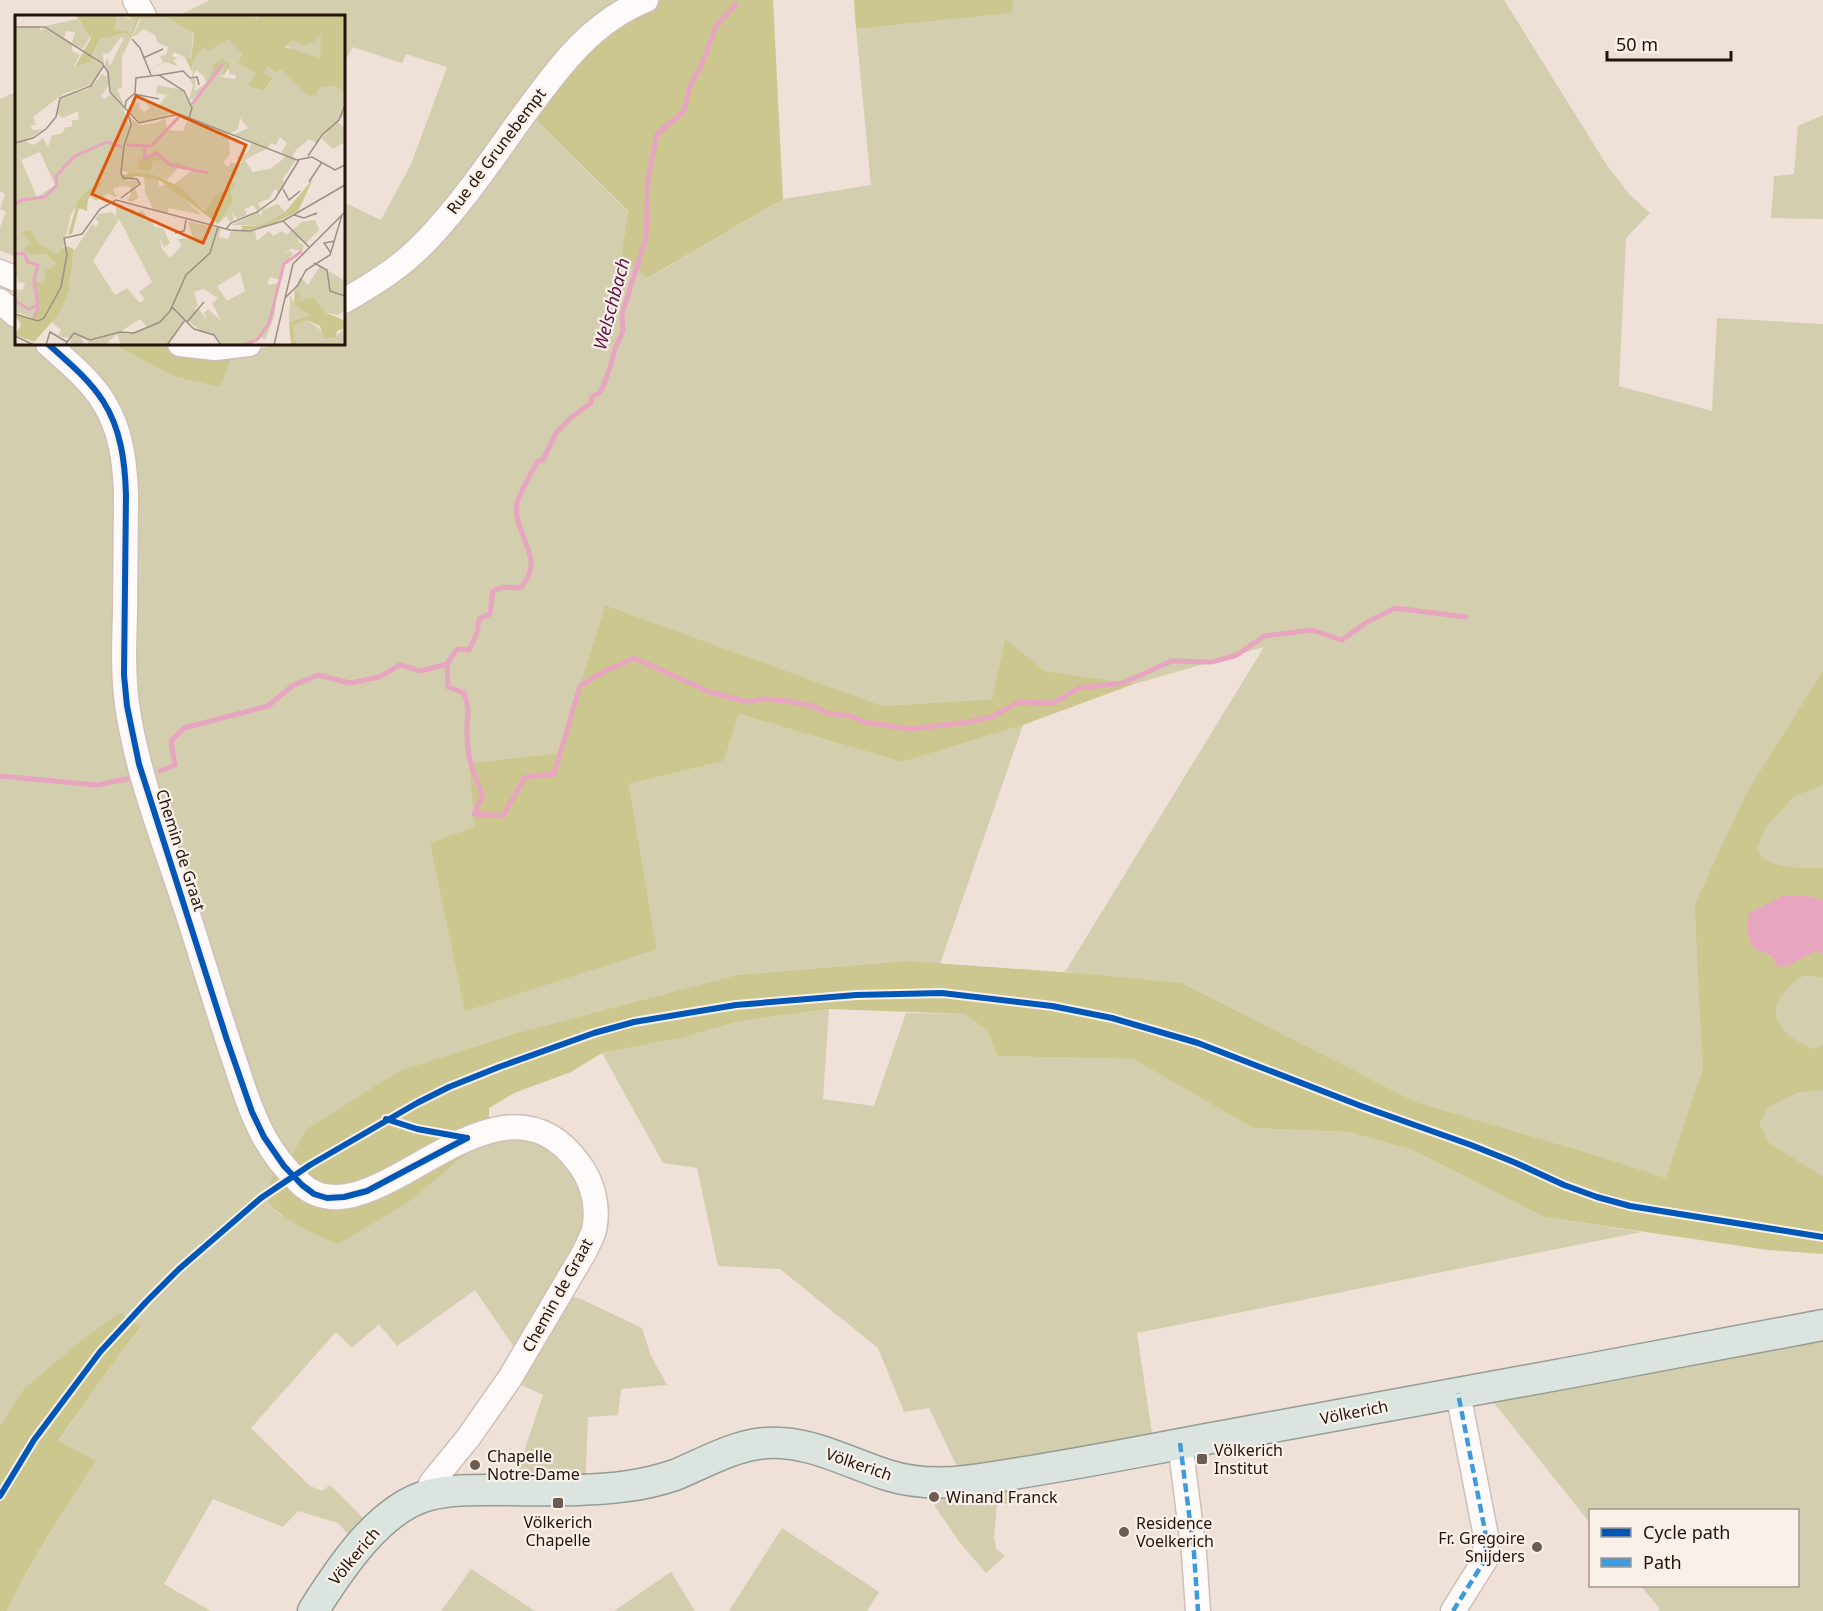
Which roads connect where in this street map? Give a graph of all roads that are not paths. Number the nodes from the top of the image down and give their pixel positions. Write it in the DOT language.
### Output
graph roads {
  1 [pos="135,0"];
  2 [pos="646,0"];
  3 [pos="143,15"];
  4 [pos="0,272"];
  5 [pos="15,279"];
  6 [pos="345,300"];
  7 [pos="0,301"];
  8 [pos="15,314"];
  9 [pos="49,345"];
  10 [pos="189,345"];
  11 [pos="240,345"];
  12 [pos="1823,1325"];
  13 [pos="1458,1393"];
  14 [pos="1180,1443"];
  15 [pos="426,1496"];
  16 [pos="313,1611"];
  17 [pos="1198,1611"];
  18 [pos="1453,1611"];
  1 -- 3 [label="street"];
  2 -- 6 [label="street, Rue de Grunebempt"];
  4 -- 5 [label="street"];
  7 -- 8 [label="street"];
  9 -- 15 [label="street, Chemin de Graat"];
  10 -- 11 [label="street"];
  12 -- 13 [label="main road, Völkerich"];
  13 -- 14 [label="main road, Völkerich"];
  13 -- 18 [label="street"];
  14 -- 15 [label="main road, Völkerich"];
  14 -- 17 [label="street"];
  15 -- 16 [label="main road, Völkerich"];
}
